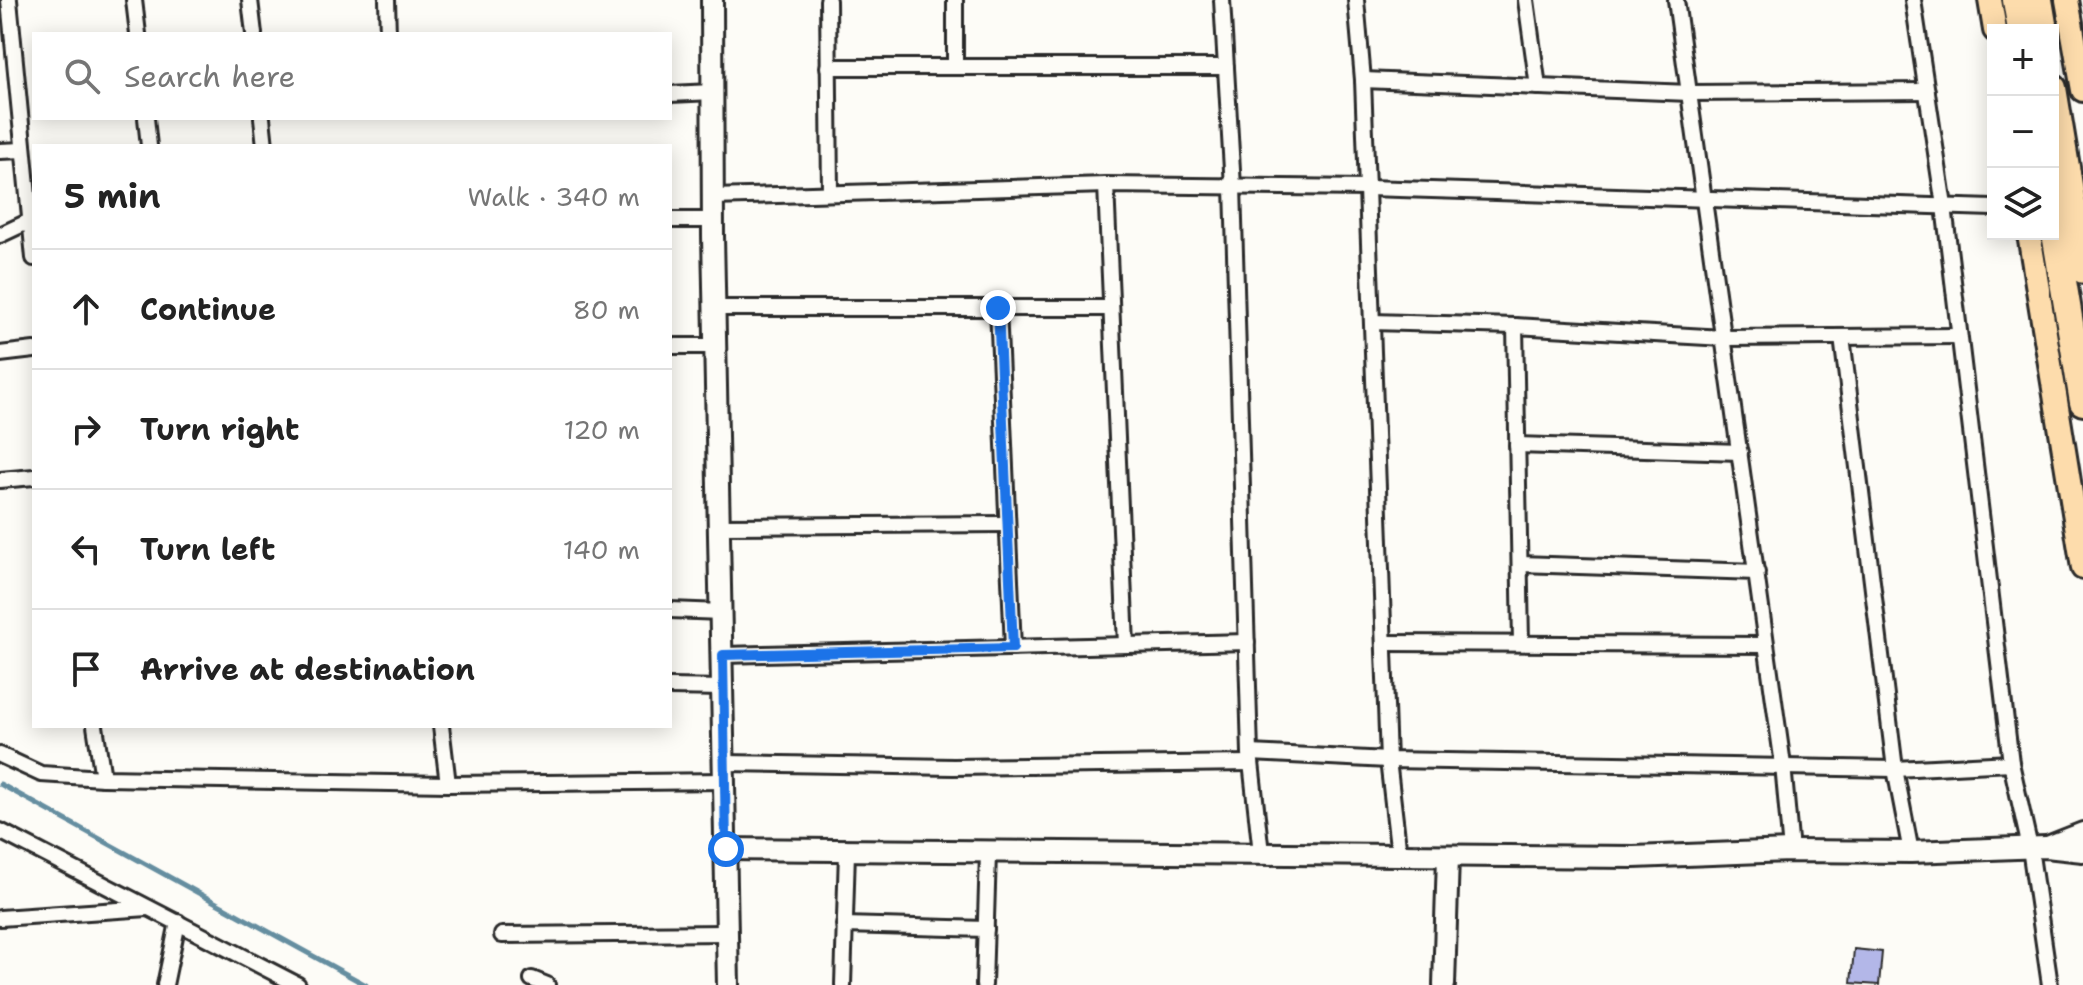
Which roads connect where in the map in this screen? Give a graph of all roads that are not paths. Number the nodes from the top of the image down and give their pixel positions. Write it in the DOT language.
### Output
graph roads {
  1 [pos="9,0"];
  2 [pos="134,0"];
  3 [pos="250,0"];
  4 [pos="387,0"];
  5 [pos="712,0"];
  6 [pos="828,0"];
  7 [pos="955,0"];
  8 [pos="1222,0"];
  9 [pos="1356,0"];
  10 [pos="1526,0"];
  11 [pos="1676,0"];
  12 [pos="1913,0"];
  13 [pos="1990,0"];
  14 [pos="2016,0"];
  15 [pos="2039,0"];
  16 [pos="2067,0"];
  17 [pos="1994,24"];
  18 [pos="2020,24"];
  19 [pos="2043,24"];
  20 [pos="138,32"];
  21 [pos="254,32"];
  22 [pos="388,32"];
  23 [pos="955,66"];
  24 [pos="828,67"];
  25 [pos="1226,67"];
  26 [pos="1363,80"];
  27 [pos="1538,87"];
  28 [pos="2083,90"];
  29 [pos="1927,91"];
  30 [pos="713,92"];
  31 [pos="1690,93"];
  32 [pos="672,94"];
  33 [pos="2054,96"];
  34 [pos="146,120"];
  35 [pos="262,120"];
  36 [pos="149,144"];
  37 [pos="265,144"];
  38 [pos="23,150"];
  39 [pos="0,151"];
  40 [pos="1106,185"];
  41 [pos="1233,187"];
  42 [pos="1368,188"];
  43 [pos="830,192"];
  44 [pos="713,197"];
  45 [pos="1705,199"];
  46 [pos="1944,206"];
  47 [pos="1987,208"];
  48 [pos="32,219"];
  49 [pos="672,220"];
  50 [pos="713,220"];
  51 [pos="0,235"];
  52 [pos="2030,240"];
  53 [pos="2056,240"];
  54 [pos="2083,270"];
  55 [pos="715,308"];
  56 [pos="998,308"];
  57 [pos="1111,308"];
  58 [pos="1372,322"];
  59 [pos="1515,326"];
  60 [pos="1959,336"];
  61 [pos="1842,337"];
  62 [pos="1724,338"];
  63 [pos="672,346"];
  64 [pos="716,346"];
  65 [pos="32,350"];
  66 [pos="0,354"];
  67 [pos="2083,402"];
  68 [pos="1517,445"];
  69 [pos="1740,452"];
  70 [pos="32,477"];
  71 [pos="0,480"];
  72 [pos="1007,524"];
  73 [pos="720,526"];
  74 [pos="1520,564"];
  75 [pos="2083,568"];
  76 [pos="1757,572"];
  77 [pos="672,610"];
  78 [pos="722,612"];
  79 [pos="1247,642"];
  80 [pos="1521,642"];
  81 [pos="1384,643"];
  82 [pos="1126,645"];
  83 [pos="1766,645"];
  84 [pos="1013,648"];
  85 [pos="723,655"];
  86 [pos="672,687"];
  87 [pos="723,688"];
  88 [pos="95,728"];
  89 [pos="441,728"];
  90 [pos="0,755"];
  91 [pos="1251,758"];
  92 [pos="1388,760"];
  93 [pos="2011,763"];
  94 [pos="1783,765"];
  95 [pos="1895,769"];
  96 [pos="725,772"];
  97 [pos="103,778"];
  98 [pos="448,784"];
  99 [pos="0,831"];
  100 [pos="2083,833"];
  101 [pos="2038,848"];
  102 [pos="726,849"];
  103 [pos="847,851"];
  104 [pos="1791,851"];
  105 [pos="2083,851"];
  106 [pos="1911,852"];
  107 [pos="988,853"];
  108 [pos="1261,853"];
  109 [pos="1399,855"];
  110 [pos="1448,856"];
  111 [pos="149,908"];
  112 [pos="0,918"];
  113 [pos="178,922"];
  114 [pos="844,925"];
  115 [pos="986,929"];
  116 [pos="728,933"];
  117 [pos="502,935"];
  118 [pos="532,979"];
  119 [pos="293,984"];
  120 [pos="165,985"];
  121 [pos="547,985"];
  122 [pos="728,985"];
  123 [pos="843,985"];
  124 [pos="984,985"];
  125 [pos="1444,985"];
  126 [pos="2050,985"];
  1 -- 38 [label="street"];
  2 -- 20 [label="street"];
  3 -- 21 [label="street"];
  4 -- 22 [label="street"];
  5 -- 30 [label="street"];
  6 -- 24 [label="street"];
  7 -- 23 [label="street"];
  8 -- 25 [label="street"];
  9 -- 26 [label="street"];
  10 -- 27 [label="street"];
  11 -- 31 [label="street"];
  12 -- 29 [label="street"];
  13 -- 17 [label="main road"];
  14 -- 18 [label="highway"];
  15 -- 19 [label="highway"];
  16 -- 28 [label="main road"];
  23 -- 24 [label="street"];
  23 -- 25 [label="street"];
  24 -- 43 [label="street"];
  25 -- 41 [label="street"];
  26 -- 27 [label="street"];
  26 -- 42 [label="street"];
  27 -- 31 [label="street"];
  29 -- 31 [label="street"];
  29 -- 46 [label="street"];
  30 -- 32 [label="street"];
  30 -- 44 [label="street"];
  31 -- 45 [label="street"];
  33 -- 54 [label="highway"];
  34 -- 36 [label="street"];
  35 -- 37 [label="street"];
  38 -- 39 [label="street"];
  38 -- 48 [label="street"];
  40 -- 41 [label="street"];
  40 -- 43 [label="street"];
  40 -- 57 [label="street"];
  41 -- 42 [label="street"];
  41 -- 79 [label="street"];
  42 -- 45 [label="street"];
  42 -- 58 [label="street"];
  43 -- 44 [label="street"];
  44 -- 50 [label="street"];
  45 -- 46 [label="street"];
  45 -- 62 [label="street"];
  46 -- 47 [label="street"];
  46 -- 60 [label="street"];
  48 -- 51 [label="street"];
  49 -- 50 [label="street"];
  50 -- 55 [label="street"];
  52 -- 75 [label="main road"];
  53 -- 67 [label="highway"];
  55 -- 56 [label="street"];
  55 -- 64 [label="street"];
  56 -- 57 [label="street"];
  56 -- 72 [label="street"];
  57 -- 82 [label="street"];
  58 -- 59 [label="street"];
  58 -- 81 [label="street"];
  59 -- 62 [label="street"];
  59 -- 68 [label="street"];
  60 -- 61 [label="street"];
  60 -- 93 [label="street"];
  61 -- 62 [label="street"];
  61 -- 95 [label="street"];
  62 -- 69 [label="street"];
  63 -- 64 [label="street"];
  64 -- 73 [label="street"];
  65 -- 66 [label="street"];
  68 -- 69 [label="street"];
  68 -- 74 [label="street"];
  69 -- 76 [label="street"];
  70 -- 71 [label="street"];
  72 -- 73 [label="street"];
  72 -- 84 [label="street"];
  73 -- 78 [label="street"];
  74 -- 76 [label="street"];
  74 -- 80 [label="street"];
  76 -- 83 [label="street"];
  77 -- 78 [label="street"];
  78 -- 85 [label="street"];
  79 -- 82 [label="street"];
  79 -- 91 [label="street"];
  80 -- 81 [label="street"];
  80 -- 83 [label="street"];
  81 -- 92 [label="street"];
  82 -- 84 [label="street"];
  83 -- 94 [label="street"];
  84 -- 85 [label="street"];
  85 -- 87 [label="street"];
  86 -- 87 [label="street"];
  87 -- 96 [label="street"];
  88 -- 97 [label="street"];
  89 -- 98 [label="street"];
  90 -- 97 [label="street"];
  91 -- 92 [label="street"];
  91 -- 96 [label="street"];
  91 -- 108 [label="street"];
  92 -- 94 [label="street"];
  92 -- 109 [label="street"];
  93 -- 95 [label="street"];
  93 -- 101 [label="street"];
  94 -- 95 [label="street"];
  94 -- 104 [label="street"];
  95 -- 106 [label="street"];
  96 -- 98 [label="street"];
  96 -- 102 [label="street"];
  97 -- 98 [label="street"];
  99 -- 111 [label="street"];
  100 -- 101 [label="street"];
  101 -- 105 [label="street"];
  101 -- 106 [label="street"];
  101 -- 126 [label="street"];
  102 -- 103 [label="street"];
  102 -- 116 [label="street"];
  103 -- 107 [label="street"];
  103 -- 114 [label="street"];
  104 -- 106 [label="street"];
  104 -- 110 [label="street"];
  107 -- 108 [label="street"];
  107 -- 115 [label="street"];
  108 -- 109 [label="street"];
  109 -- 110 [label="street"];
  110 -- 125 [label="street"];
  111 -- 112 [label="street"];
  111 -- 113 [label="street"];
  113 -- 119 [label="street"];
  113 -- 120 [label="street"];
  114 -- 115 [label="street"];
  114 -- 123 [label="street"];
  115 -- 124 [label="street"];
  116 -- 117 [label="street"];
  116 -- 122 [label="street"];
  118 -- 121 [label="street"];
}
